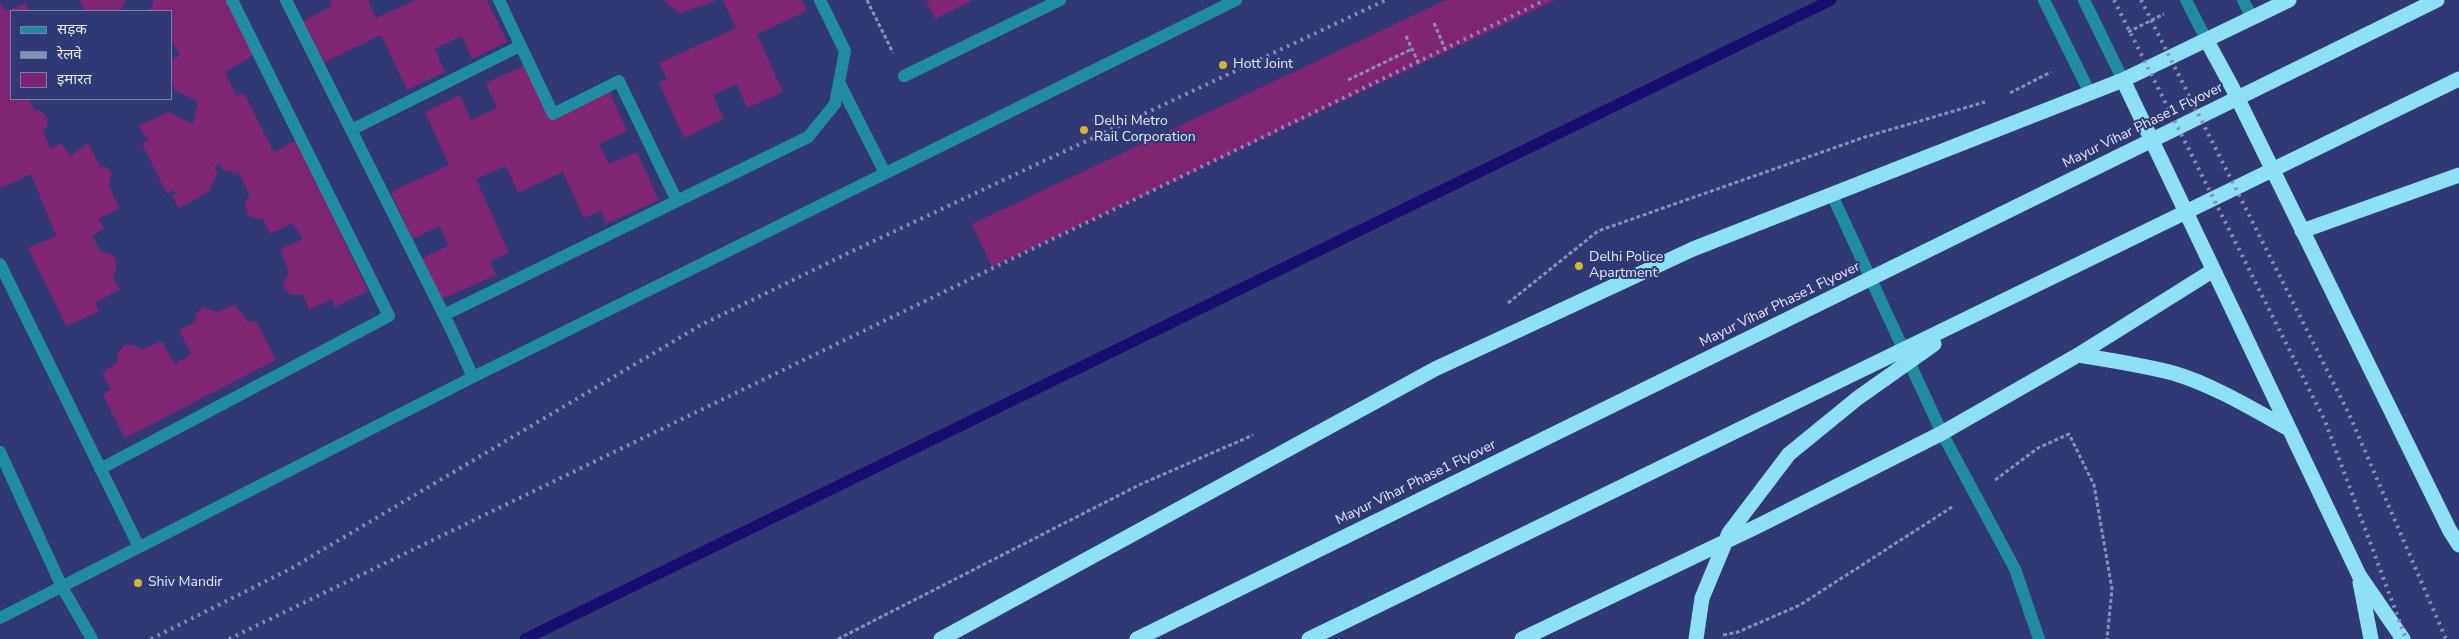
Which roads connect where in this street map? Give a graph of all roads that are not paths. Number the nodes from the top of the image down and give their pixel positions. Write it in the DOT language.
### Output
graph roads {
  1 [pos="232,0"];
  2 [pos="286,0"];
  3 [pos="499,0"];
  4 [pos="820,0"];
  5 [pos="1060,0"];
  6 [pos="1236,0"];
  7 [pos="2044,0"];
  8 [pos="2084,0"];
  9 [pos="2186,0"];
  10 [pos="2244,0"];
  11 [pos="2288,0"];
  12 [pos="2437,0"];
  13 [pos="2252,18"];
  14 [pos="2207,41"];
  15 [pos="520,46"];
  16 [pos="904,76"];
  17 [pos="2123,80"];
  18 [pos="2459,80"];
  19 [pos="839,82"];
  20 [pos="2090,93"];
  21 [pos="351,130"];
  22 [pos="885,173"];
  23 [pos="2459,175"];
  24 [pos="1832,195"];
  25 [pos="677,201"];
  26 [pos="2302,231"];
  27 [pos="0,264"];
  28 [pos="2212,271"];
  29 [pos="444,315"];
  30 [pos="1970,319"];
  31 [pos="2078,356"];
  32 [pos="473,377"];
  33 [pos="2288,428"];
  34 [pos="1942,433"];
  35 [pos="0,452"];
  36 [pos="100,469"];
  37 [pos="2454,535"];
  38 [pos="2459,545"];
  39 [pos="139,547"];
  40 [pos="2359,576"];
  41 [pos="62,586"];
  42 [pos="0,618"];
  43 [pos="92,639"];
  44 [pos="941,639"];
  45 [pos="1137,639"];
  46 [pos="1309,639"];
  47 [pos="1522,639"];
  48 [pos="1696,639"];
  49 [pos="2039,639"];
  50 [pos="2371,639"];
  51 [pos="2403,639"];
  1 -- 36 [label="street"];
  2 -- 21 [label="street"];
  3 -- 15 [label="street"];
  4 -- 19 [label="street"];
  5 -- 16 [label="street"];
  6 -- 22 [label="street"];
  7 -- 20 [label="street"];
  8 -- 17 [label="street"];
  9 -- 14 [label="street"];
  10 -- 13 [label="street"];
  11 -- 13 [label="highway"];
  12 -- 45 [label="highway, Mayur Vihar Phase1 Flyover"];
  13 -- 14 [label="highway"];
  14 -- 17 [label="highway"];
  14 -- 26 [label="highway"];
  15 -- 21 [label="street"];
  15 -- 25 [label="street"];
  17 -- 20 [label="highway"];
  17 -- 28 [label="highway"];
  18 -- 30 [label="highway"];
  19 -- 22 [label="street"];
  19 -- 25 [label="street"];
  20 -- 24 [label="highway"];
  21 -- 29 [label="street"];
  22 -- 32 [label="street"];
  23 -- 26 [label="highway"];
  24 -- 34 [label="street"];
  24 -- 44 [label="highway"];
  25 -- 29 [label="street"];
  26 -- 37 [label="highway"];
  27 -- 36 [label="street"];
  28 -- 31 [label="highway"];
  28 -- 33 [label="highway"];
  29 -- 32 [label="street"];
  30 -- 46 [label="highway"];
  30 -- 48 [label="highway"];
  31 -- 33 [label="highway"];
  31 -- 34 [label="highway"];
  32 -- 39 [label="street"];
  33 -- 40 [label="highway"];
  34 -- 47 [label="highway"];
  34 -- 49 [label="street"];
  35 -- 41 [label="street"];
  36 -- 39 [label="street"];
  37 -- 38 [label="highway"];
  39 -- 41 [label="street"];
  40 -- 50 [label="highway"];
  40 -- 51 [label="highway"];
  41 -- 42 [label="street"];
  41 -- 43 [label="street"];
}
